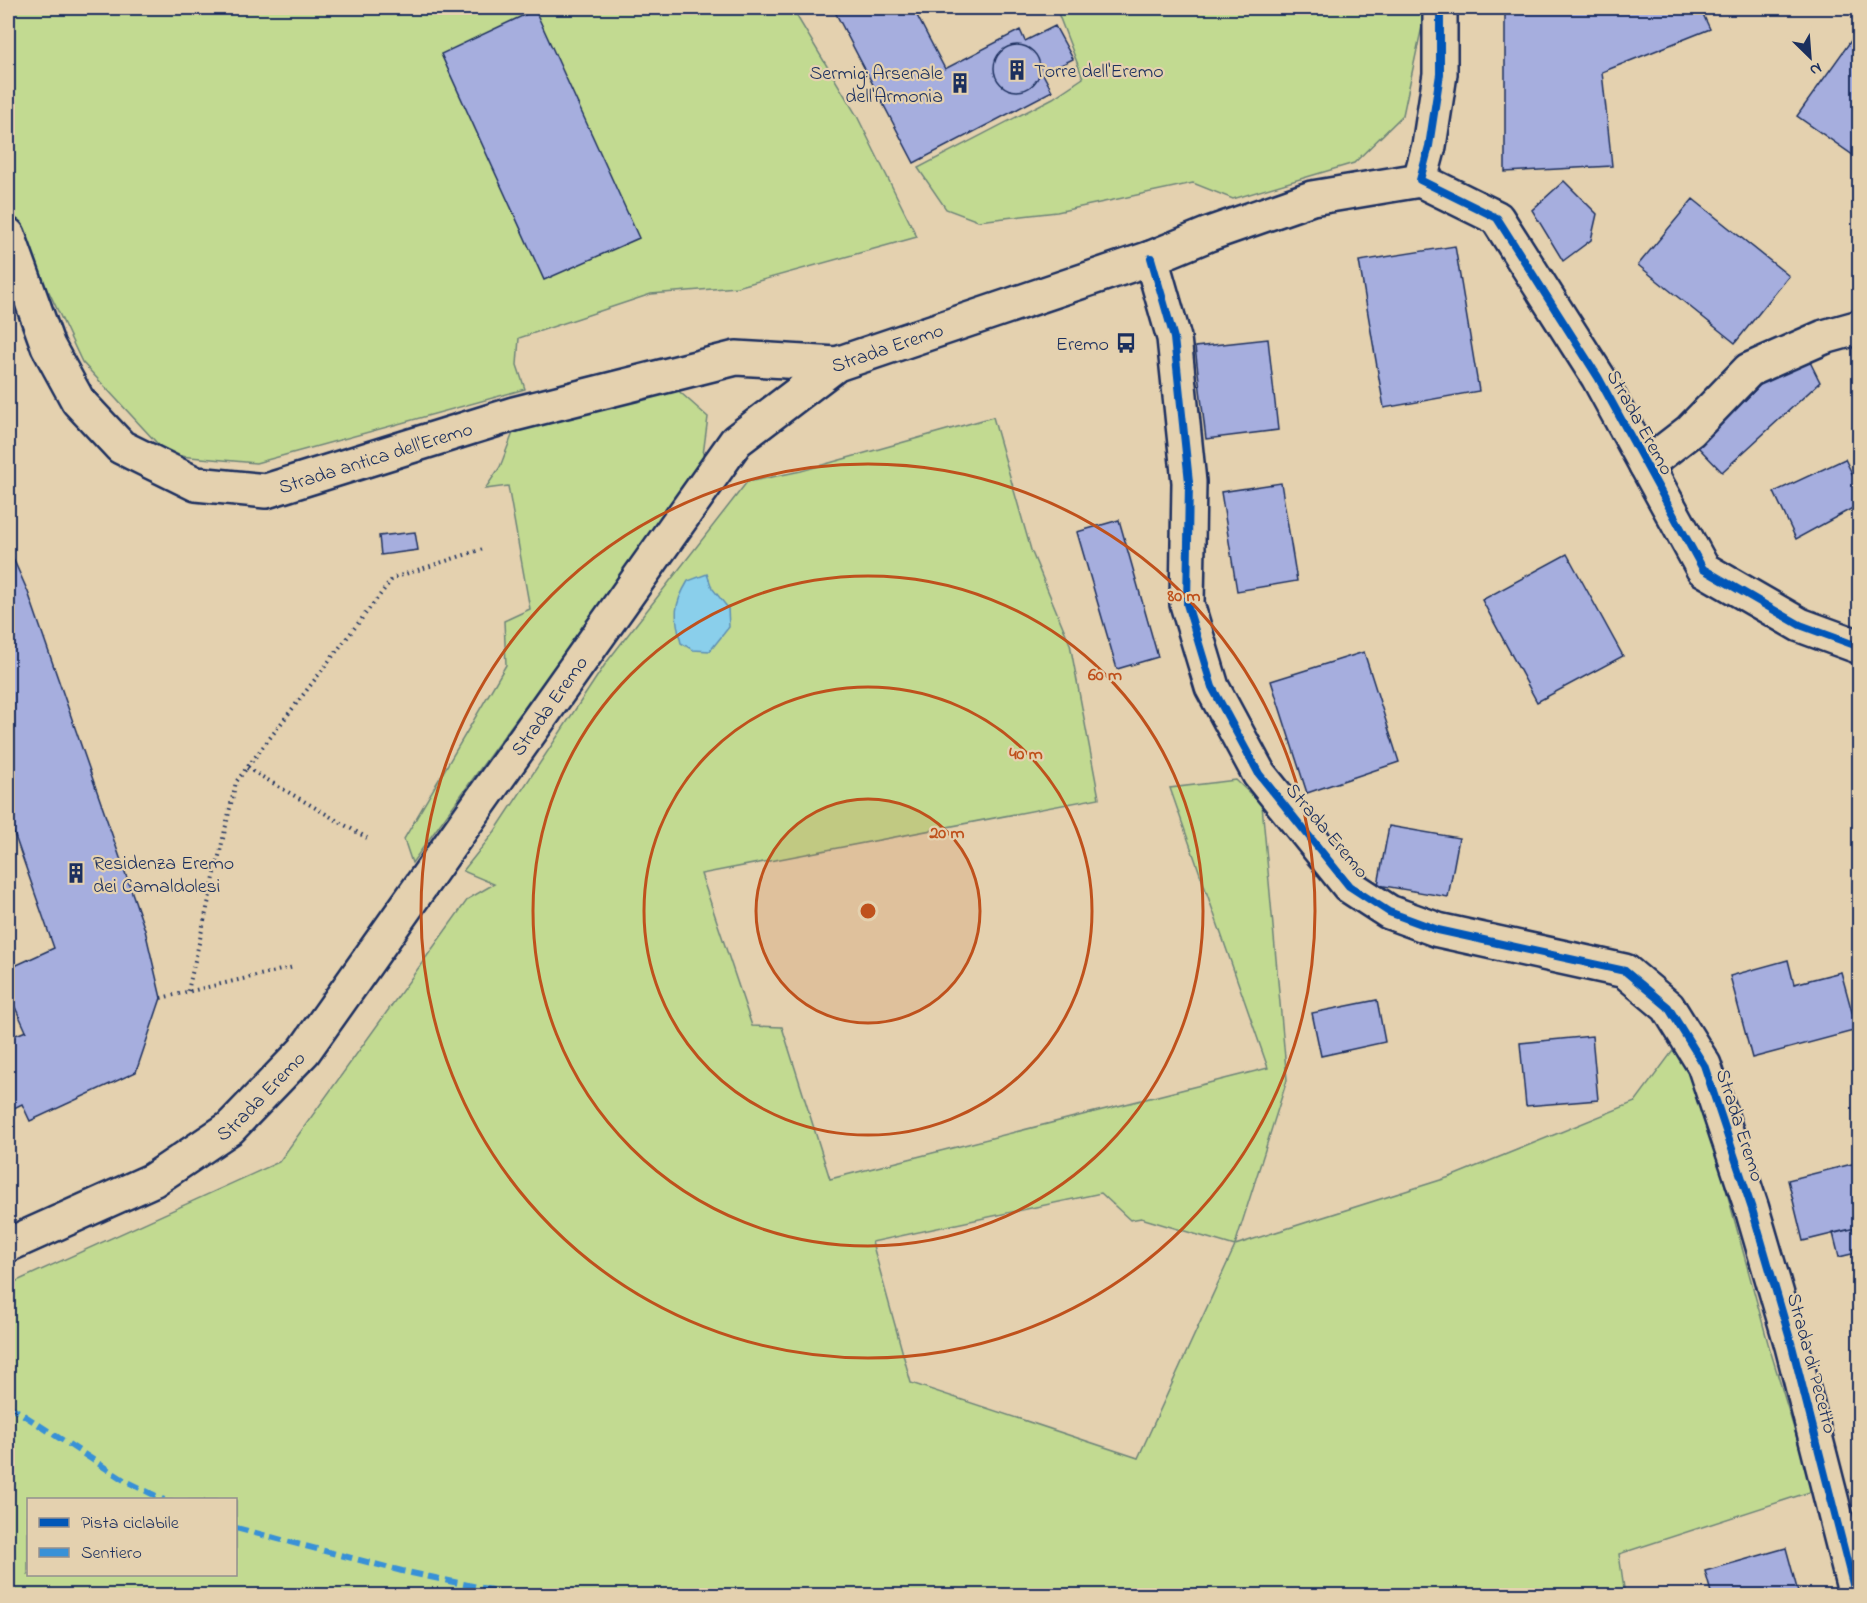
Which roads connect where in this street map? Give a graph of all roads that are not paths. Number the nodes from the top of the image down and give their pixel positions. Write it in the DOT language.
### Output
graph roads {
  1 [pos="1440,8"];
  2 [pos="1420,180"];
  3 [pos="8,235"];
  4 [pos="1151,258"];
  5 [pos="1860,327"];
  6 [pos="837,364"];
  7 [pos="1646,465"];
  8 [pos="1860,647"];
  9 [pos="1752,1209"];
  10 [pos="8,1245"];
  11 [pos="1856,1596"];
  1 -- 2 [label="street"];
  2 -- 4 [label="street, Strada Eremo"];
  2 -- 7 [label="street, Strada Eremo"];
  3 -- 6 [label="street, Strada antica dell'Eremo"];
  4 -- 6 [label="street, Strada Eremo"];
  4 -- 9 [label="street, Strada Eremo"];
  5 -- 7 [label="street"];
  6 -- 10 [label="street, Strada Eremo"];
  7 -- 8 [label="street, Strada Eremo"];
  9 -- 11 [label="street, Strada di Pecetto"];
}
